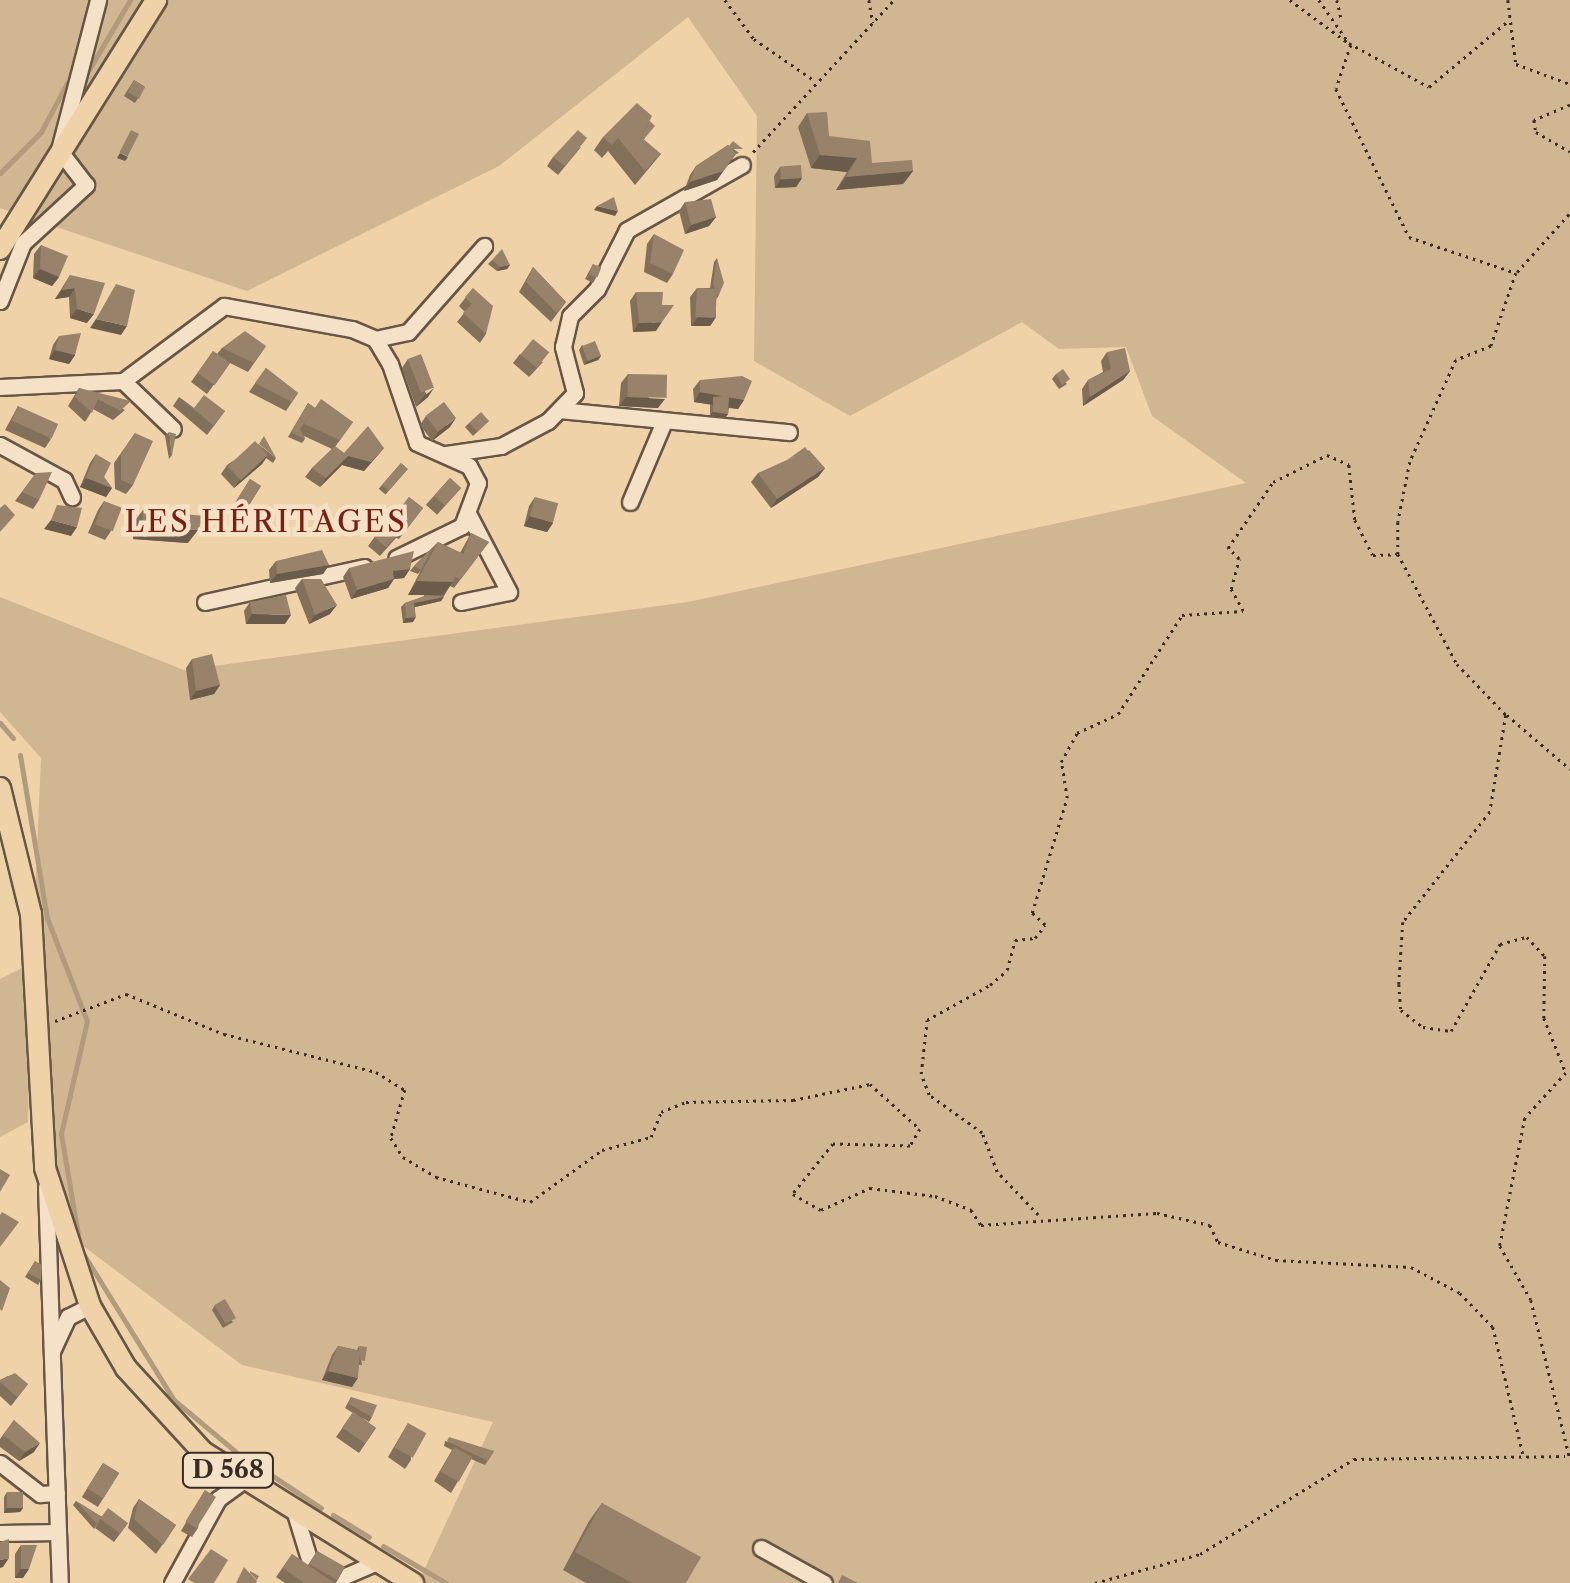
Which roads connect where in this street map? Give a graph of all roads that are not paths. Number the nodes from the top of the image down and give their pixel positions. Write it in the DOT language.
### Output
graph roads {
  1 [pos="98,0"];
  2 [pos="156,0"];
  3 [pos="59,150"];
  4 [pos="742,164"];
  5 [pos="484,246"];
  6 [pos="0,249"];
  7 [pos="0,300"];
  8 [pos="375,340"];
  9 [pos="123,381"];
  10 [pos="0,387"];
  11 [pos="559,410"];
  12 [pos="664,424"];
  13 [pos="173,429"];
  14 [pos="789,432"];
  15 [pos="0,445"];
  16 [pos="446,454"];
  17 [pos="72,497"];
  18 [pos="630,502"];
  19 [pos="469,515"];
  20 [pos="205,602"];
  21 [pos="461,602"];
  22 [pos="0,788"];
  23 [pos="45,1168"];
  24 [pos="90,1306"];
  25 [pos="50,1354"];
  26 [pos="0,1463"];
  27 [pos="243,1482"];
  28 [pos="57,1493"];
  29 [pos="295,1513"];
  30 [pos="58,1532"];
  31 [pos="0,1533"];
  32 [pos="761,1548"];
  33 [pos="310,1562"];
  34 [pos="376,1562"];
  35 [pos="338,1578"];
  36 [pos="60,1583"];
  37 [pos="172,1583"];
  38 [pos="413,1583"];
  39 [pos="824,1583"];
  1 -- 3 [label="street"];
  2 -- 3 [label="main road"];
  3 -- 6 [label="main road"];
  3 -- 7 [label="street"];
  4 -- 11 [label="street"];
  5 -- 8 [label="street"];
  8 -- 9 [label="street"];
  8 -- 16 [label="street"];
  9 -- 10 [label="street"];
  9 -- 13 [label="street"];
  11 -- 12 [label="street"];
  11 -- 16 [label="street"];
  12 -- 14 [label="street"];
  12 -- 18 [label="street"];
  15 -- 17 [label="street"];
  16 -- 19 [label="street"];
  19 -- 20 [label="street"];
  19 -- 21 [label="street"];
  22 -- 23 [label="main road, D 568"];
  23 -- 24 [label="main road, D 568"];
  23 -- 25 [label="street"];
  24 -- 25 [label="street"];
  24 -- 27 [label="main road, D 568"];
  25 -- 28 [label="street"];
  26 -- 28 [label="street"];
  27 -- 29 [label="main road, D 568"];
  27 -- 37 [label="street"];
  28 -- 30 [label="street"];
  29 -- 33 [label="street"];
  29 -- 34 [label="main road, D 568"];
  30 -- 31 [label="street"];
  30 -- 36 [label="street"];
  32 -- 39 [label="street"];
  34 -- 35 [label="street"];
  34 -- 38 [label="main road, D 568"];
}
